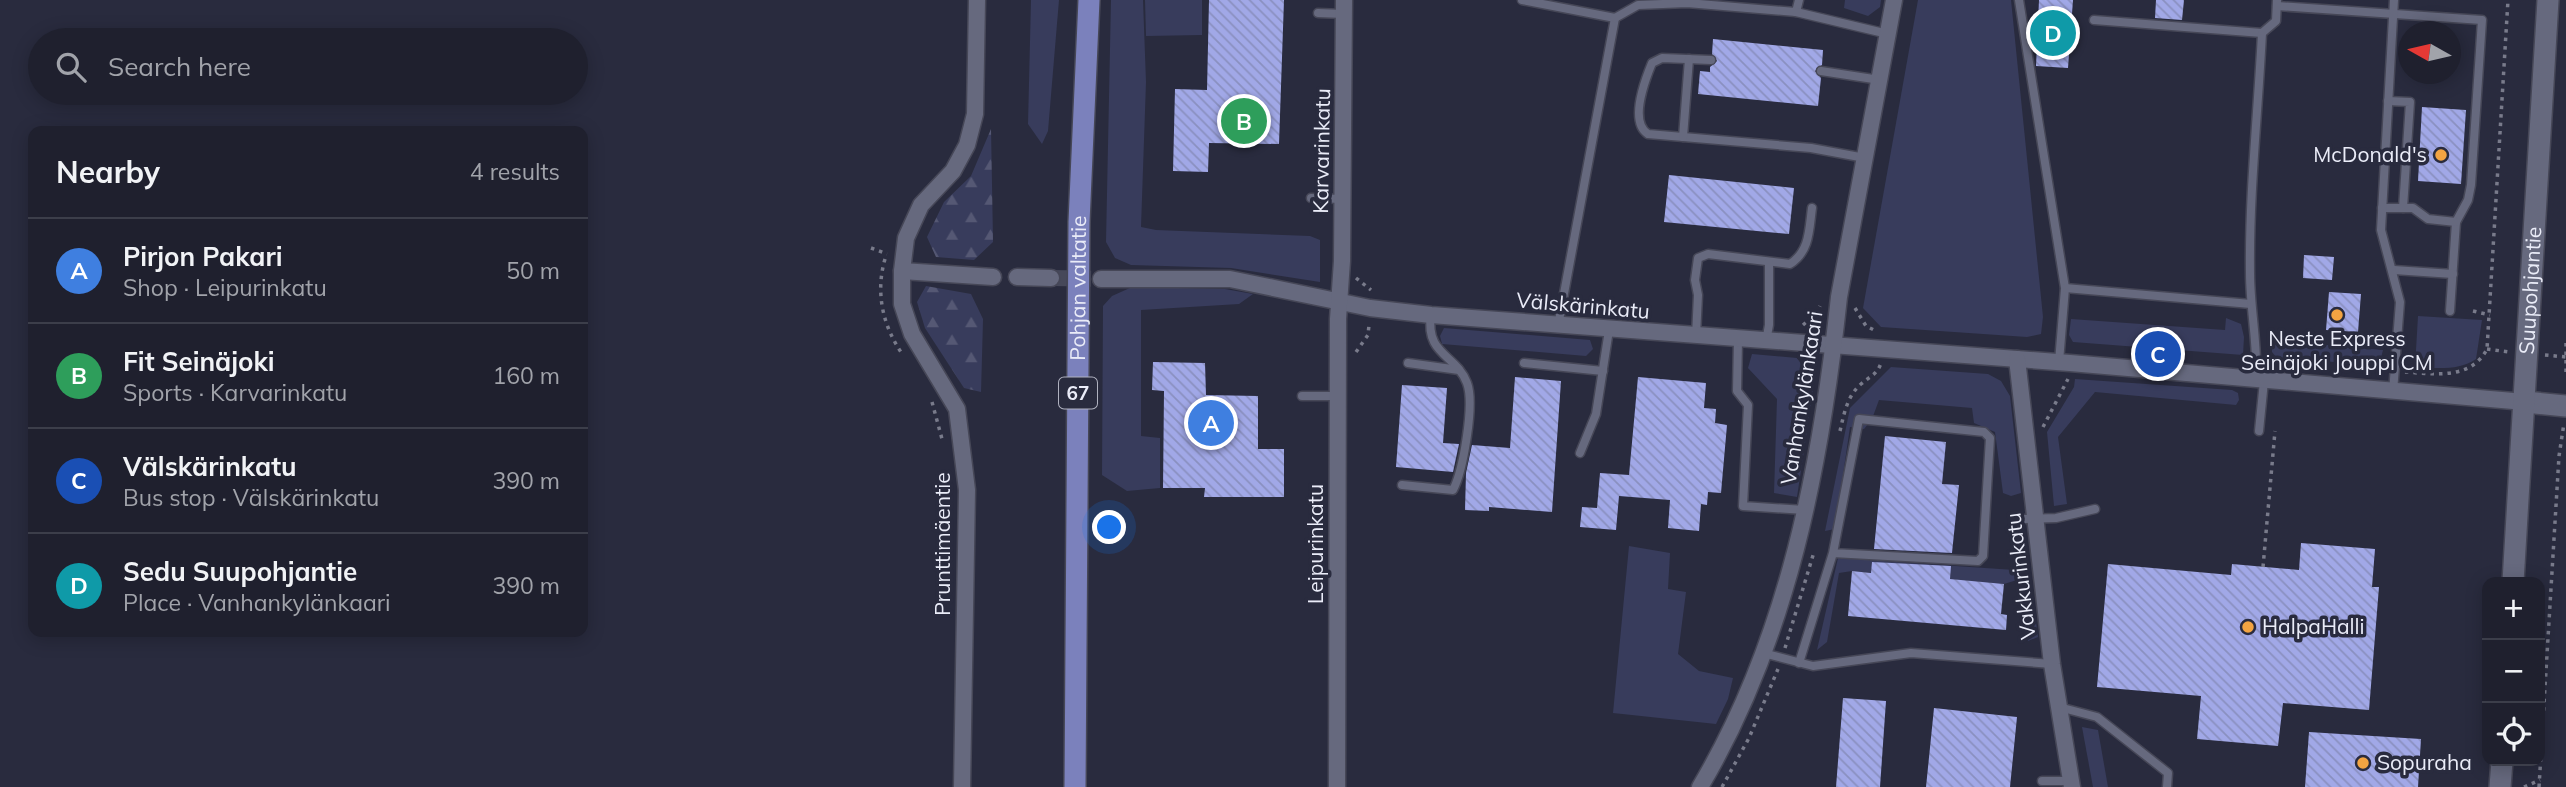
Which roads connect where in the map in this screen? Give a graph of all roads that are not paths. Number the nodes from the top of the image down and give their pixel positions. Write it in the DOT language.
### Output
graph roads {
  1 [pos="977,0"];
  2 [pos="1089,0"];
  3 [pos="1522,0"];
  4 [pos="1799,0"];
  5 [pos="1895,0"];
  6 [pos="2019,0"];
  7 [pos="2394,0"];
  8 [pos="2548,0"];
  9 [pos="1687,2"];
  10 [pos="2277,3"];
  11 [pos="1344,7"];
  12 [pos="1796,12"];
  13 [pos="1318,13"];
  14 [pos="2393,14"];
  15 [pos="1615,18"];
  16 [pos="2094,20"];
  17 [pos="2262,33"];
  18 [pos="1888,34"];
  19 [pos="1689,59"];
  20 [pos="1711,60"];
  21 [pos="1821,71"];
  22 [pos="1880,80"];
  23 [pos="2388,101"];
  24 [pos="1683,137"];
  25 [pos="1865,158"];
  26 [pos="1311,198"];
  27 [pos="1343,199"];
  28 [pos="1812,208"];
  29 [pos="2382,208"];
  30 [pos="2403,208"];
  31 [pos="2456,222"];
  32 [pos="1769,262"];
  33 [pos="903,263"];
  34 [pos="2394,270"];
  35 [pos="2453,274"];
  36 [pos="993,277"];
  37 [pos="1017,277"];
  38 [pos="1051,278"];
  39 [pos="1101,279"];
  40 [pos="2065,288"];
  41 [pos="1339,301"];
  42 [pos="2251,304"];
  43 [pos="2451,311"];
  44 [pos="1431,315"];
  45 [pos="1558,326"];
  46 [pos="1609,330"];
  47 [pos="1696,336"];
  48 [pos="1738,340"];
  49 [pos="1766,341"];
  50 [pos="1835,345"];
  51 [pos="2017,359"];
  52 [pos="1408,363"];
  53 [pos="1524,363"];
  54 [pos="2065,363"];
  55 [pos="1459,370"];
  56 [pos="1603,371"];
  57 [pos="2260,380"];
  58 [pos="2393,392"];
  59 [pos="1302,396"];
  60 [pos="1337,396"];
  61 [pos="2525,402"];
  62 [pos="2566,406"];
  63 [pos="2259,431"];
  64 [pos="1580,453"];
  65 [pos="1402,485"];
  66 [pos="2095,509"];
  67 [pos="1805,510"];
  68 [pos="2029,518"];
  69 [pos="1833,553"];
  70 [pos="2514,577"];
  71 [pos="1763,653"];
  72 [pos="1799,663"];
  73 [pos="2052,664"];
  74 [pos="2059,708"];
  75 [pos="2502,766"];
  76 [pos="2042,781"];
  77 [pos="2072,784"];
  78 [pos="962,787"];
  79 [pos="1074,787"];
  80 [pos="1337,787"];
  81 [pos="1700,787"];
  82 [pos="2167,787"];
  83 [pos="2500,787"];
  1 -- 33 [label="street, Prunttimäentie"];
  2 -- 79 [label="main road, Pohjan valtatie / 67"];
  3 -- 15 [label="lane"];
  4 -- 12 [label="lane"];
  5 -- 18 [label="street, Vanhankylänkaari"];
  6 -- 40 [label="lane"];
  7 -- 14 [label="lane"];
  8 -- 61 [label="main road, Suupohjantie"];
  9 -- 12 [label="lane"];
  9 -- 15 [label="lane"];
  10 -- 14 [label="lane"];
  10 -- 17 [label="lane"];
  11 -- 13 [label="lane"];
  11 -- 27 [label="street, Karvarinkatu"];
  12 -- 18 [label="lane"];
  14 -- 23 [label="lane"];
  14 -- 31 [label="lane"];
  15 -- 45 [label="lane"];
  16 -- 17 [label="lane"];
  17 -- 42 [label="lane"];
  18 -- 22 [label="street, Vanhankylänkaari"];
  19 -- 20 [label="lane"];
  19 -- 24 [label="lane"];
  19 -- 24 [label="lane"];
  21 -- 22 [label="lane"];
  22 -- 25 [label="street, Vanhankylänkaari"];
  23 -- 29 [label="lane"];
  23 -- 30 [label="lane"];
  24 -- 25 [label="lane"];
  25 -- 50 [label="street, Vanhankylänkaari"];
  26 -- 27 [label="lane"];
  27 -- 41 [label="street, Karvarinkatu"];
  28 -- 32 [label="lane"];
  29 -- 30 [label="lane"];
  29 -- 34 [label="lane"];
  30 -- 31 [label="lane"];
  31 -- 35 [label="lane"];
  32 -- 47 [label="lane"];
  32 -- 49 [label="lane"];
  33 -- 36 [label="street"];
  33 -- 78 [label="street, Prunttimäentie"];
  34 -- 35 [label="lane"];
  34 -- 58 [label="lane"];
  35 -- 43 [label="lane"];
  37 -- 38 [label="street"];
  39 -- 41 [label="street, Välskärinkatu"];
  40 -- 42 [label="lane"];
  40 -- 54 [label="lane"];
  41 -- 44 [label="street, Välskärinkatu"];
  41 -- 60 [label="street, Leipurinkatu"];
  42 -- 57 [label="lane"];
  44 -- 45 [label="street, Välskärinkatu"];
  44 -- 55 [label="lane"];
  45 -- 46 [label="street, Välskärinkatu"];
  46 -- 47 [label="street, Välskärinkatu"];
  46 -- 56 [label="lane"];
  47 -- 48 [label="street, Välskärinkatu"];
  48 -- 49 [label="street, Välskärinkatu"];
  48 -- 67 [label="lane"];
  49 -- 50 [label="street, Välskärinkatu"];
  50 -- 51 [label="street, Välskärinkatu"];
  50 -- 67 [label="street, Vanhankylänkaari"];
  51 -- 54 [label="street, Välskärinkatu"];
  51 -- 68 [label="street, Vakkurinkatu"];
  52 -- 55 [label="lane"];
  53 -- 56 [label="lane"];
  54 -- 57 [label="street, Välskärinkatu"];
  55 -- 65 [label="lane"];
  56 -- 64 [label="lane"];
  57 -- 58 [label="street, Välskärinkatu"];
  57 -- 63 [label="lane"];
  58 -- 61 [label="street, Välskärinkatu"];
  59 -- 60 [label="lane"];
  60 -- 80 [label="street, Leipurinkatu"];
  61 -- 62 [label="main road"];
  61 -- 70 [label="main road, Suupohjantie"];
  66 -- 68 [label="lane"];
  67 -- 71 [label="street, Vanhankylänkaari"];
  68 -- 73 [label="street, Vakkurinkatu"];
  69 -- 69 [label="lane"];
  69 -- 72 [label="lane"];
  71 -- 72 [label="lane"];
  71 -- 81 [label="street, Vanhankylänkaari"];
  72 -- 73 [label="lane"];
  73 -- 74 [label="street, Vakkurinkatu"];
  74 -- 77 [label="street, Vakkurinkatu"];
  74 -- 82 [label="lane"];
  75 -- 83 [label="main road"];
  76 -- 77 [label="lane"];
}
